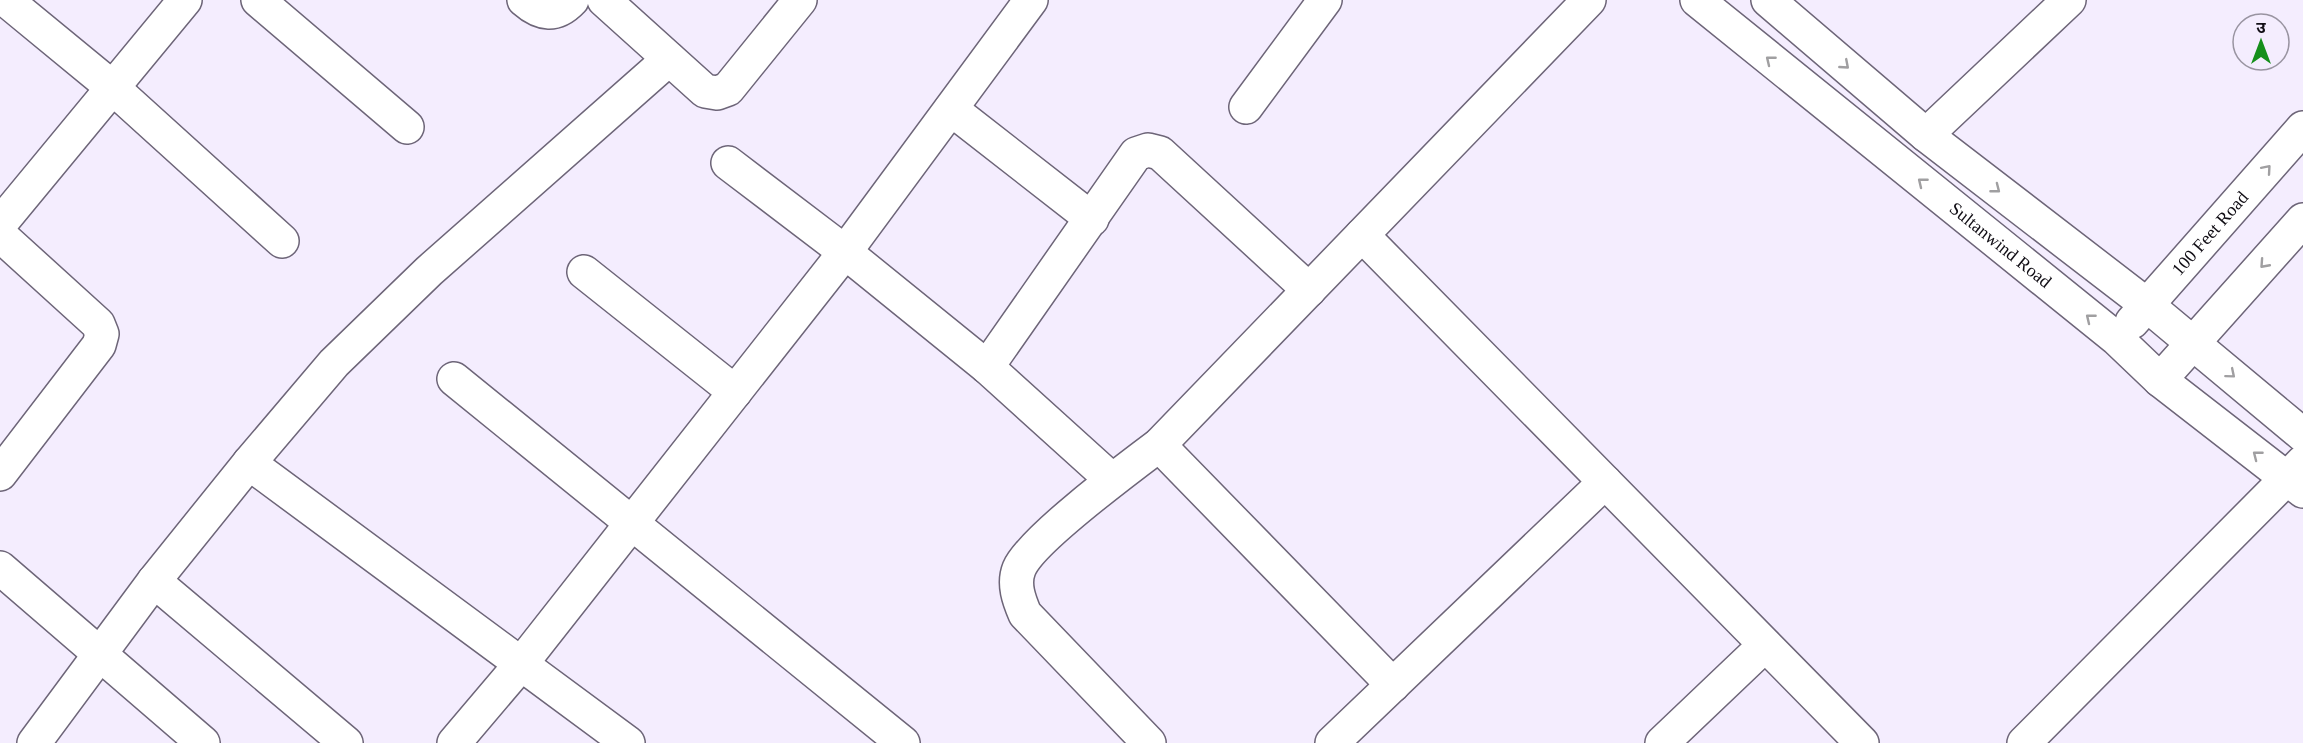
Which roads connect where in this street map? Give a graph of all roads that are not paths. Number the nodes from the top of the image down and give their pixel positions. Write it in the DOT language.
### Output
graph roads {
  1 [pos="6,0"];
  2 [pos="186,0"];
  3 [pos="258,0"];
  4 [pos="524,0"];
  5 [pos="572,0"];
  6 [pos="604,0"];
  7 [pos="800,0"];
  8 [pos="1031,0"];
  9 [pos="1325,0"];
  10 [pos="1589,0"];
  11 [pos="1697,0"];
  12 [pos="1768,0"];
  13 [pos="2069,0"];
  14 [pos="669,59"];
  15 [pos="113,88"];
  16 [pos="1246,108"];
  17 [pos="951,109"];
  18 [pos="407,127"];
  19 [pos="2303,128"];
  20 [pos="1926,135"];
  21 [pos="728,163"];
  22 [pos="1092,219"];
  23 [pos="2303,220"];
  24 [pos="0,224"];
  25 [pos="0,235"];
  26 [pos="1362,235"];
  27 [pos="282,241"];
  28 [pos="845,252"];
  29 [pos="584,272"];
  30 [pos="1309,290"];
  31 [pos="2147,305"];
  32 [pos="2117,339"];
  33 [pos="2193,342"];
  34 [pos="987,367"];
  35 [pos="454,379"];
  36 [pos="2160,380"];
  37 [pos="735,392"];
  38 [pos="2303,435"];
  39 [pos="1160,445"];
  40 [pos="249,463"];
  41 [pos="0,474"];
  42 [pos="2297,477"];
  43 [pos="1112,480"];
  44 [pos="1605,482"];
  45 [pos="630,524"];
  46 [pos="0,568"];
  47 [pos="154,581"];
  48 [pos="1765,645"];
  49 [pos="100,652"];
  50 [pos="521,664"];
  51 [pos="1393,685"];
  52 [pos="2041,737"];
  53 [pos="34,743"];
  54 [pos="203,743"];
  55 [pos="346,743"];
  56 [pos="454,743"];
  57 [pos="628,743"];
  58 [pos="903,743"];
  59 [pos="1149,743"];
  60 [pos="1332,743"];
  61 [pos="1662,743"];
  62 [pos="1862,743"];
  1 -- 15 [label="street"];
  2 -- 15 [label="street"];
  3 -- 18 [label="street"];
  4 -- 5 [label="street"];
  6 -- 14 [label="street"];
  7 -- 14 [label="street"];
  8 -- 17 [label="street"];
  9 -- 16 [label="street"];
  10 -- 26 [label="street"];
  32 -- 11 [label="street, Sultanwind Road, one-way"];
  12 -- 20 [label="street, one-way"];
  13 -- 20 [label="street"];
  14 -- 40 [label="street"];
  15 -- 24 [label="street"];
  15 -- 27 [label="street"];
  17 -- 22 [label="street"];
  17 -- 28 [label="street"];
  31 -- 19 [label="street, 100 Feet Road, one-way"];
  20 -- 31 [label="street, one-way"];
  21 -- 28 [label="street"];
  22 -- 30 [label="street"];
  22 -- 34 [label="street"];
  23 -- 33 [label="street, one-way"];
  25 -- 41 [label="street"];
  26 -- 30 [label="street"];
  26 -- 44 [label="street"];
  28 -- 34 [label="street"];
  28 -- 37 [label="street"];
  29 -- 37 [label="street"];
  30 -- 39 [label="street"];
  31 -- 32 [label="street, 100 Feet Road"];
  31 -- 33 [label="street"];
  32 -- 36 [label="street, Sultanwind Road"];
  33 -- 36 [label="street"];
  33 -- 38 [label="street, one-way"];
  34 -- 43 [label="street"];
  35 -- 45 [label="street"];
  42 -- 36 [label="street, Sultanwind Road, one-way"];
  37 -- 45 [label="street"];
  39 -- 43 [label="street"];
  39 -- 51 [label="street"];
  40 -- 47 [label="street"];
  40 -- 50 [label="street"];
  42 -- 52 [label="street"];
  43 -- 59 [label="street"];
  44 -- 48 [label="street"];
  44 -- 51 [label="street"];
  45 -- 50 [label="street"];
  45 -- 58 [label="street"];
  46 -- 49 [label="street"];
  47 -- 49 [label="street"];
  47 -- 55 [label="street"];
  48 -- 61 [label="street"];
  48 -- 62 [label="street"];
  49 -- 53 [label="street"];
  49 -- 54 [label="street"];
  50 -- 56 [label="street"];
  50 -- 57 [label="street"];
  51 -- 60 [label="street"];
}
